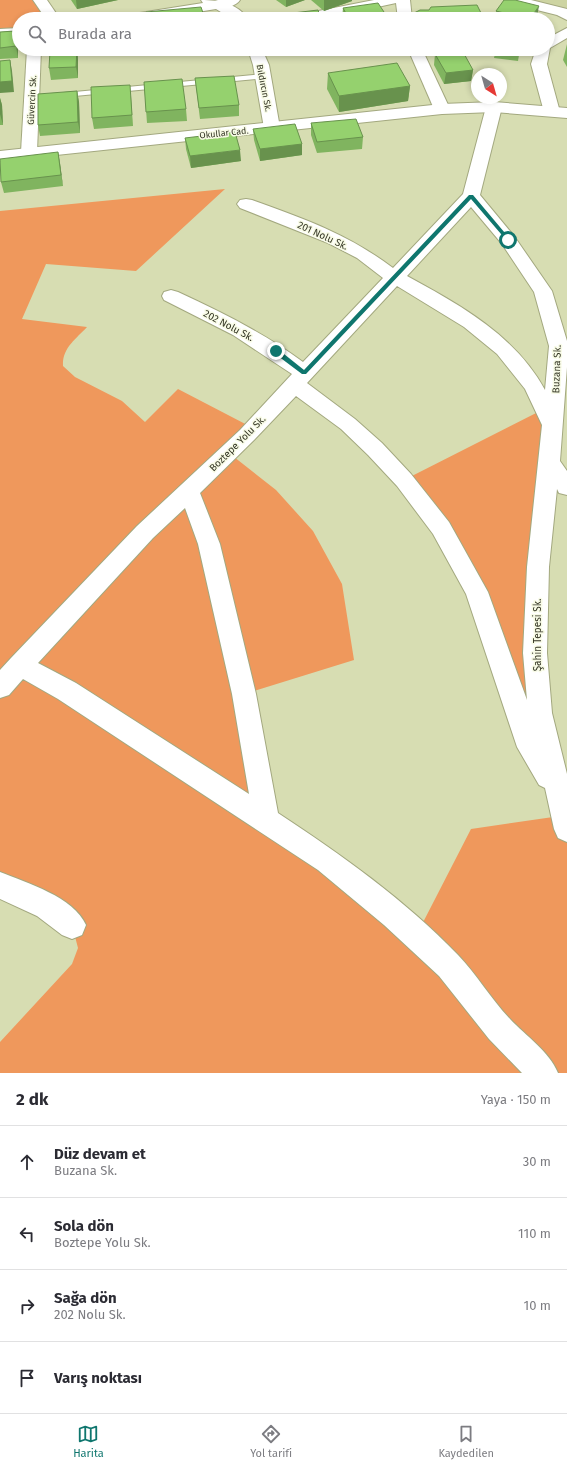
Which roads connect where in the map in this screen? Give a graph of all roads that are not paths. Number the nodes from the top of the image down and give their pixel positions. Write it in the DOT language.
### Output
graph roads {
  1 [pos="40,0"];
  2 [pos="233,0"];
  3 [pos="393,0"];
  4 [pos="403,0"];
  5 [pos="514,0"];
  6 [pos="212,2"];
  7 [pos="48,12"];
  8 [pos="162,12"];
  9 [pos="233,12"];
  10 [pos="337,12"];
  11 [pos="404,12"];
  12 [pos="567,16"];
  13 [pos="12,32"];
  14 [pos="567,32"];
  15 [pos="0,33"];
  16 [pos="555,40"];
  17 [pos="34,56"];
  18 [pos="257,56"];
  19 [pos="418,56"];
  20 [pos="541,56"];
  21 [pos="263,76"];
  22 [pos="56,96"];
  23 [pos="494,107"];
  24 [pos="442,109"];
  25 [pos="560,113"];
  26 [pos="272,128"];
  27 [pos="29,152"];
  28 [pos="0,156"];
  29 [pos="471,196"];
  30 [pos="246,204"];
  31 [pos="394,276"];
  32 [pos="171,296"];
  33 [pos="299,379"];
  34 [pos="553,426"];
  35 [pos="549,462"];
  36 [pos="567,486"];
  37 [pos="189,491"];
  38 [pos="19,665"];
  39 [pos="0,687"];
  40 [pos="559,797"];
  41 [pos="266,820"];
  42 [pos="567,829"];
  43 [pos="0,885"];
  44 [pos="72,925"];
  45 [pos="543,1073"];
  1 -- 7 [label="street"];
  2 -- 6 [label="street"];
  3 -- 10 [label="street"];
  4 -- 11 [label="street"];
  5 -- 12 [label="street"];
  6 -- 8 [label="street"];
  6 -- 9 [label="street"];
  13 -- 15 [label="street"];
  14 -- 16 [label="street"];
  17 -- 27 [label="street, Güvercin Sk."];
  18 -- 21 [label="street, Bıldırcın Sk."];
  19 -- 24 [label="street"];
  20 -- 25 [label="street"];
  21 -- 22 [label="lane"];
  21 -- 26 [label="street, Bıldırcın Sk."];
  23 -- 24 [label="street, Okullar Cad."];
  23 -- 25 [label="street, Okullar Cad."];
  23 -- 29 [label="street"];
  24 -- 26 [label="street, Okullar Cad."];
  26 -- 27 [label="street, Okullar Cad."];
  27 -- 28 [label="street, Okullar Cad."];
  29 -- 31 [label="street, Boztepe Yolu Sk."];
  29 -- 34 [label="street, Buzana Sk."];
  30 -- 31 [label="street, 201 Nolu Sk."];
  31 -- 33 [label="street, Boztepe Yolu Sk."];
  31 -- 34 [label="street, 201 Nolu Sk."];
  32 -- 33 [label="street, 202 Nolu Sk."];
  33 -- 37 [label="street, Boztepe Yolu Sk."];
  33 -- 40 [label="street, 202 Nolu Sk."];
  34 -- 35 [label="street, Buzana Sk."];
  35 -- 36 [label="street"];
  35 -- 40 [label="street, Şahin Tepesi Sk."];
  37 -- 38 [label="street, Boztepe Yolu Sk."];
  37 -- 41 [label="street"];
  38 -- 39 [label="street, Boztepe Yolu Sk."];
  38 -- 41 [label="street"];
  40 -- 42 [label="street, Şahin Tepesi Sk."];
  41 -- 45 [label="street"];
  43 -- 44 [label="street"];
}
